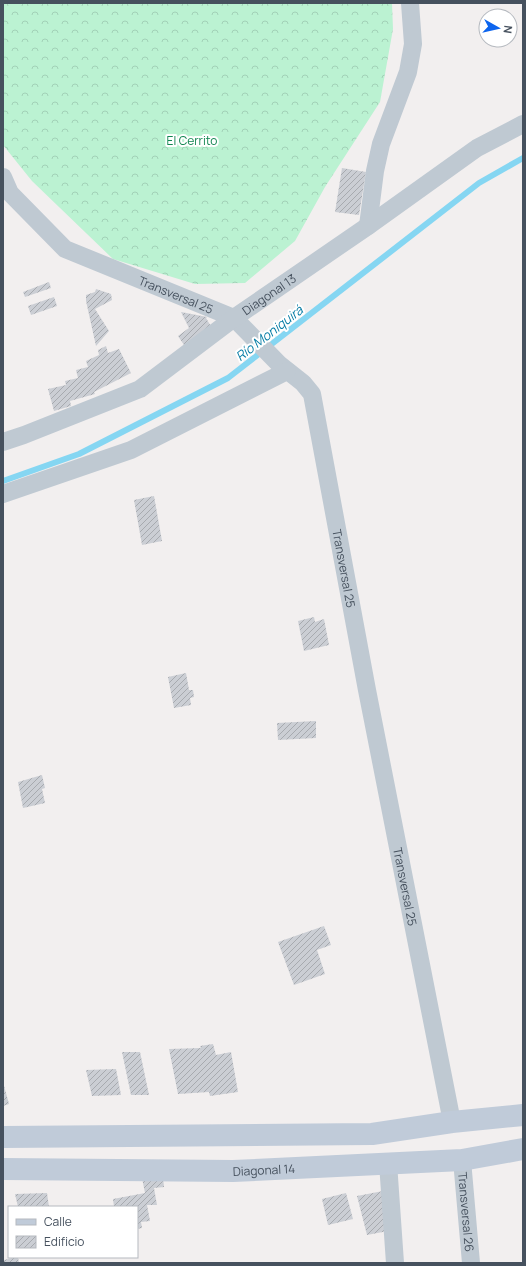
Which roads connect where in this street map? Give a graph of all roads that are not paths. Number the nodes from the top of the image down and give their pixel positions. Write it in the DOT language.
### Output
graph roads {
  1 [pos="410,3"];
  2 [pos="523,124"];
  3 [pos="3,177"];
  4 [pos="368,226"];
  5 [pos="240,325"];
  6 [pos="283,367"];
  7 [pos="3,442"];
  8 [pos="3,494"];
  9 [pos="523,1115"];
  10 [pos="452,1122"];
  11 [pos="3,1137"];
  12 [pos="523,1149"];
  13 [pos="462,1160"];
  14 [pos="388,1163"];
  15 [pos="3,1169"];
  16 [pos="395,1263"];
  17 [pos="471,1263"];
  1 -- 4 [label="street"];
  2 -- 4 [label="street, Diagonal 13"];
  3 -- 5 [label="street, Transversal 25"];
  4 -- 5 [label="street, Diagonal 13"];
  5 -- 6 [label="street, Transversal 25"];
  5 -- 7 [label="street, Diagonal 13"];
  6 -- 8 [label="street"];
  6 -- 10 [label="street, Transversal 25"];
  9 -- 10 [label="street"];
  10 -- 11 [label="street"];
  12 -- 13 [label="street, Diagonal 14"];
  13 -- 14 [label="street, Diagonal 14"];
  13 -- 17 [label="street, Transversal 26"];
  14 -- 15 [label="street, Diagonal 14"];
  14 -- 16 [label="street"];
}
